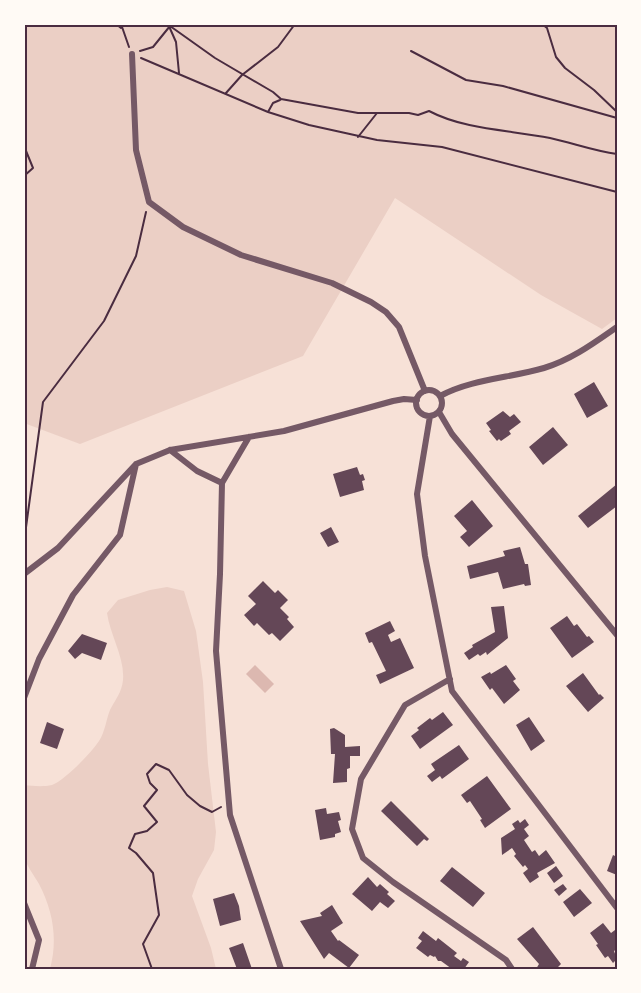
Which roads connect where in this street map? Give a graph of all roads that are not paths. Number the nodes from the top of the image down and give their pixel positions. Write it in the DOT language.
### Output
graph roads {
  1 [pos="132,54"];
  2 [pos="617,327"];
  3 [pos="425,391"];
  4 [pos="440,396"];
  5 [pos="417,400"];
  6 [pos="439,412"];
  7 [pos="430,416"];
  8 [pos="249,437"];
  9 [pos="170,450"];
  10 [pos="136,464"];
  11 [pos="222,483"];
  12 [pos="26,572"];
  13 [pos="617,635"];
  14 [pos="450,679"];
  15 [pos="24,698"];
  16 [pos="24,903"];
  17 [pos="617,908"];
  18 [pos="32,969"];
  19 [pos="281,969"];
  20 [pos="512,969"];
  1 -- 3 [label="street"];
  2 -- 4 [label="street"];
  3 -- 4 [label="street"];
  3 -- 5 [label="street"];
  4 -- 6 [label="street"];
  5 -- 7 [label="street"];
  5 -- 8 [label="street"];
  6 -- 7 [label="street"];
  6 -- 13 [label="street"];
  7 -- 14 [label="street"];
  8 -- 9 [label="street"];
  8 -- 11 [label="street"];
  9 -- 10 [label="street"];
  9 -- 11 [label="street"];
  10 -- 12 [label="street"];
  10 -- 15 [label="street"];
  11 -- 19 [label="street"];
  14 -- 17 [label="street"];
  14 -- 20 [label="street"];
  16 -- 18 [label="street"];
}
